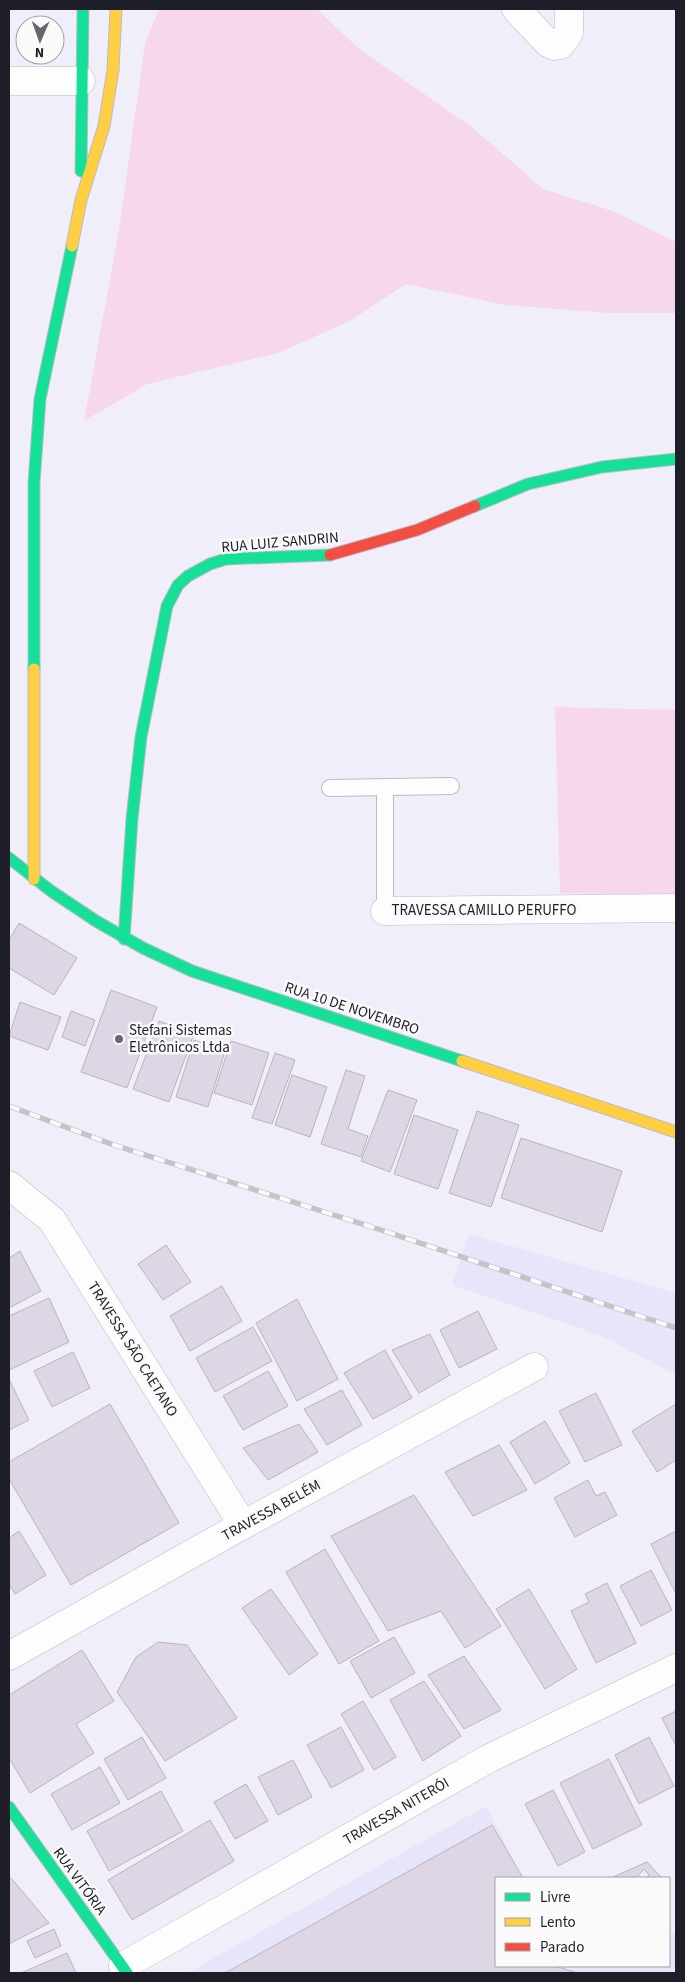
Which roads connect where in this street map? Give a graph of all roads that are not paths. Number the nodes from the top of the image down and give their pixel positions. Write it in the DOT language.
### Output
graph roads {
  1 [pos="83,9"];
  2 [pos="116,9"];
  3 [pos="516,9"];
  4 [pos="569,9"];
  5 [pos="9,81"];
  6 [pos="81,81"];
  7 [pos="82,200"];
  8 [pos="676,458"];
  9 [pos="451,786"];
  10 [pos="330,788"];
  11 [pos="385,788"];
  12 [pos="9,858"];
  13 [pos="34,879"];
  14 [pos="676,908"];
  15 [pos="385,911"];
  16 [pos="124,939"];
  17 [pos="676,1132"];
  18 [pos="9,1185"];
  19 [pos="534,1367"];
  20 [pos="243,1525"];
  21 [pos="9,1656"];
  22 [pos="676,1668"];
  23 [pos="9,1806"];
  24 [pos="125,1970"];
  1 -- 6 [label="street"];
  2 -- 7 [label="street"];
  3 -- 4 [label="street"];
  5 -- 6 [label="street"];
  6 -- 7 [label="street"];
  7 -- 13 [label="street"];
  8 -- 16 [label="street, RUA LUIZ SANDRIN"];
  9 -- 11 [label="lane"];
  10 -- 11 [label="lane"];
  11 -- 15 [label="lane, TRAVESSA CAMILLO PERUFFO"];
  12 -- 13 [label="street, RUA 10 DE NOVEMBRO"];
  13 -- 16 [label="street, RUA 10 DE NOVEMBRO"];
  14 -- 15 [label="street, TRAVESSA CAMILLO PERUFFO"];
  16 -- 17 [label="street, RUA 10 DE NOVEMBRO"];
  18 -- 20 [label="street, TRAVESSA SÃO CAETANO"];
  19 -- 20 [label="street, TRAVESSA BELÉM"];
  20 -- 21 [label="street, TRAVESSA BELÉM"];
  22 -- 24 [label="street, TRAVESSA NITERÓI"];
  23 -- 24 [label="street, RUA VITÓRIA"];
}
